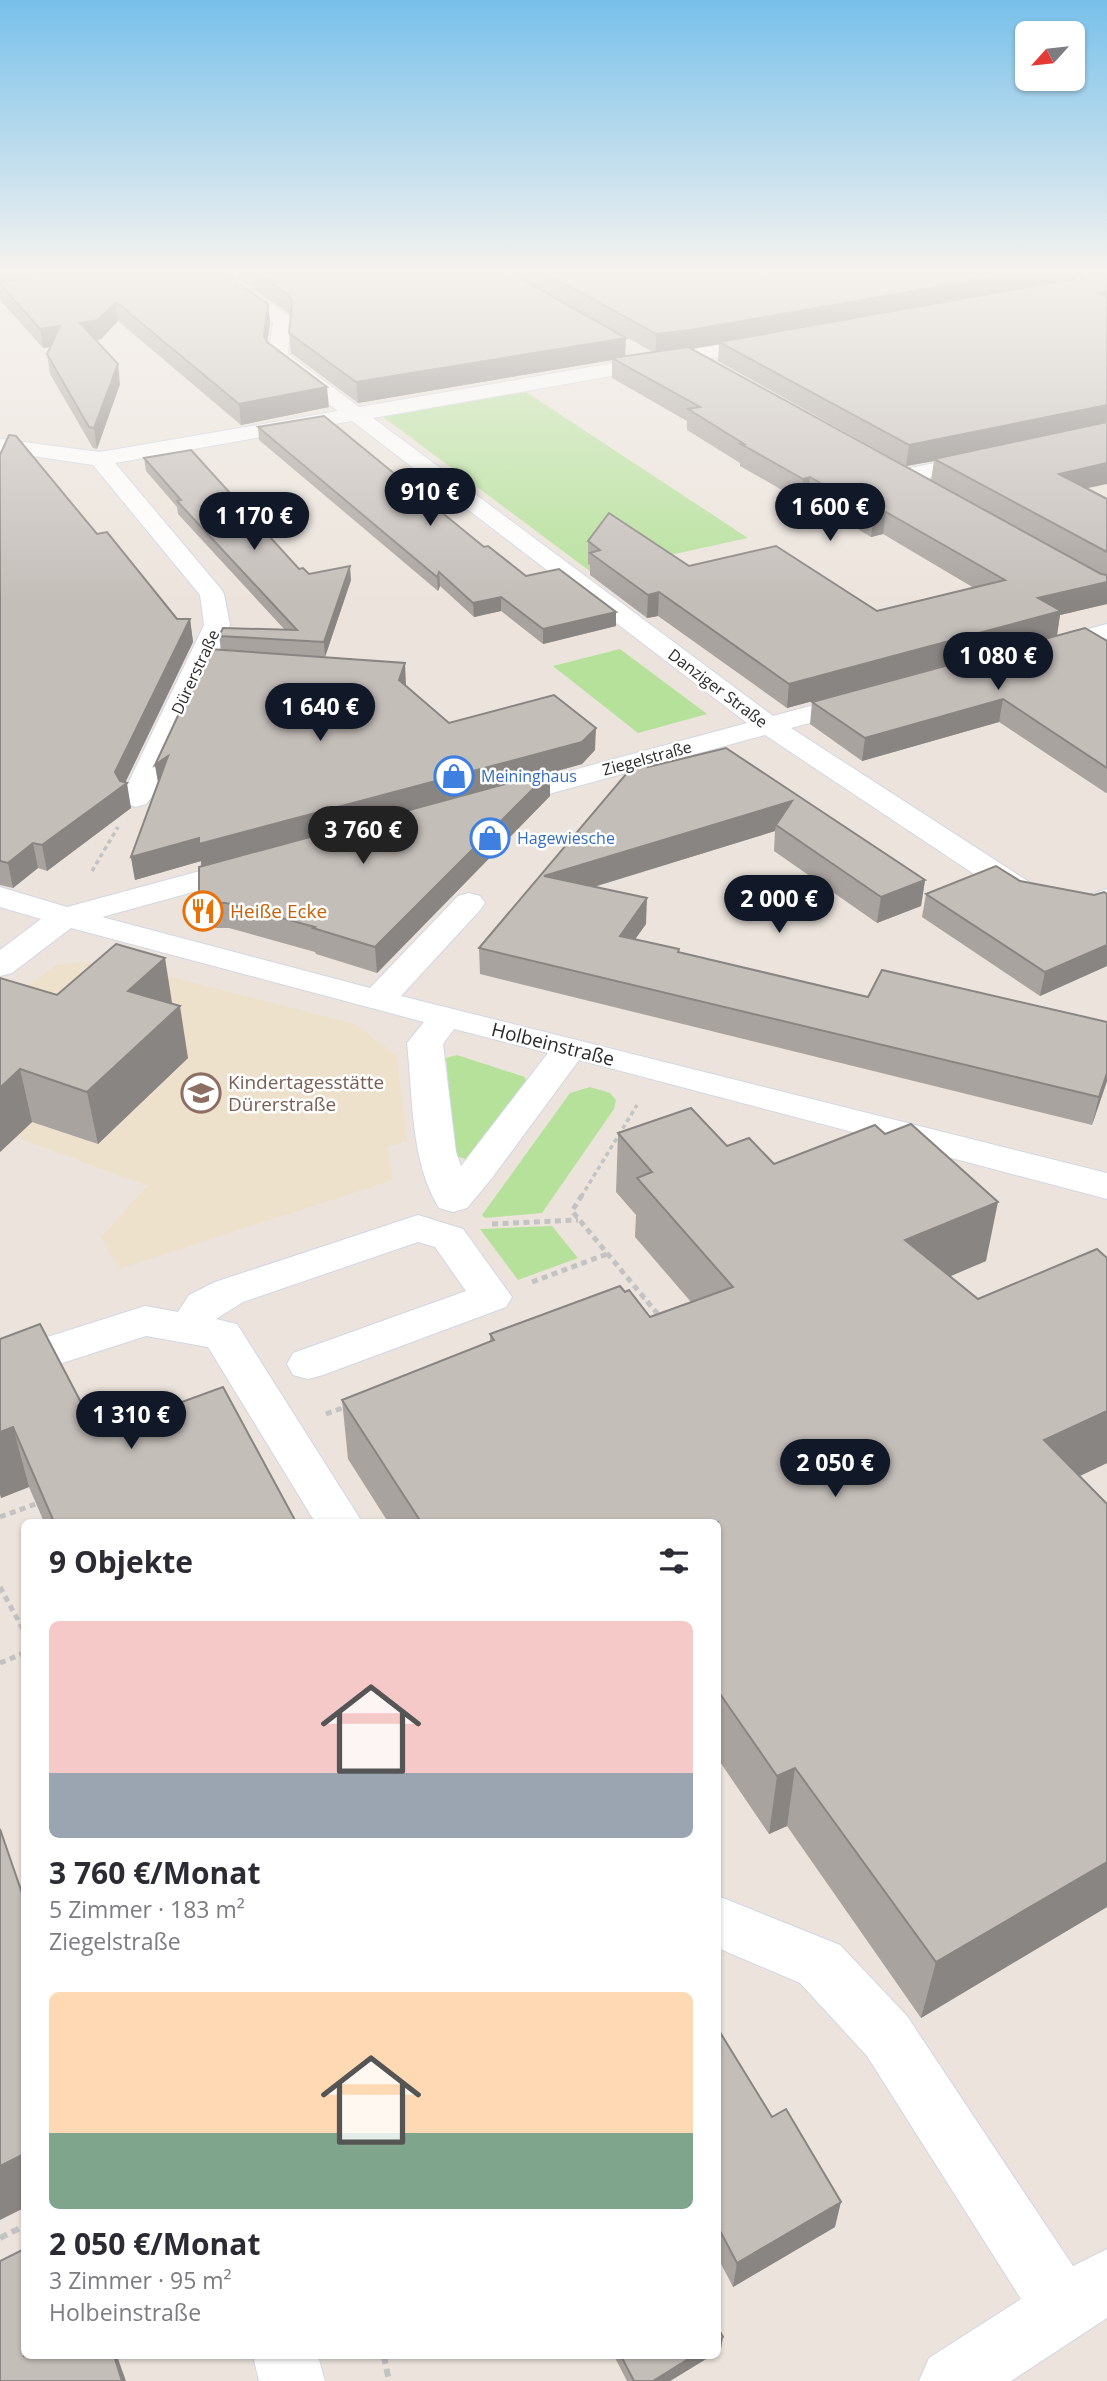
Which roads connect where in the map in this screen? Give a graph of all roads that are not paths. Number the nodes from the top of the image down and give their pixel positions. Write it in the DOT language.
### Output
graph roads {
  1 [pos="309,380"];
  2 [pos="562,380"];
  3 [pos="354,416"];
  4 [pos="0,444"];
  5 [pos="999,456"];
  6 [pos="100,460"];
  7 [pos="881,463"];
  8 [pos="905,476"];
  9 [pos="929,490"];
  10 [pos="1107,632"];
  11 [pos="1016,657"];
  12 [pos="200,660"];
  13 [pos="227,662"];
  14 [pos="886,693"];
  15 [pos="768,725"];
  16 [pos="136,798"];
  17 [pos="476,805"];
  18 [pos="277,859"];
  19 [pos="0,897"];
  20 [pos="1107,899"];
  21 [pos="469,903"];
  22 [pos="65,917"];
  23 [pos="0,966"];
  24 [pos="377,1001"];
  25 [pos="444,1018"];
  26 [pos="570,1048"];
  27 [pos="1107,1186"];
  28 [pos="189,1329"];
  29 [pos="307,1364"];
  30 [pos="0,1368"];
  31 [pos="338,1519"];
  32 [pos="721,1923"];
  33 [pos="1085,2295"];
  34 [pos="287,2359"];
  35 [pos="292,2381"];
  36 [pos="952,2381"];
  1 -- 3 [label="street, Danziger Straße"];
  2 -- 3 [label="street"];
  3 -- 6 [label="street"];
  3 -- 15 [label="street, Danziger Straße"];
  4 -- 6 [label="street"];
  5 -- 8 [label="street"];
  6 -- 12 [label="street, Dürerstraße"];
  7 -- 8 [label="street"];
  8 -- 9 [label="street"];
  10 -- 11 [label="street"];
  12 -- 13 [label="street"];
  12 -- 16 [label="street, Dürerstraße"];
  14 -- 15 [label="street, Ziegelstraße"];
  15 -- 17 [label="street, Ziegelstraße"];
  15 -- 20 [label="street, Danziger Straße"];
  18 -- 22 [label="street"];
  19 -- 22 [label="street, Holbeinstraße"];
  21 -- 24 [label="street"];
  22 -- 23 [label="street"];
  22 -- 24 [label="street, Holbeinstraße"];
  24 -- 25 [label="street, Holbeinstraße"];
  25 -- 26 [label="street, Holbeinstraße"];
  25 -- 26 [label="street"];
  26 -- 27 [label="street, Holbeinstraße"];
  28 -- 29 [label="street"];
  28 -- 30 [label="street"];
  28 -- 31 [label="street"];
  32 -- 33 [label="street"];
  33 -- 36 [label="street"];
  34 -- 35 [label="street"];
}
